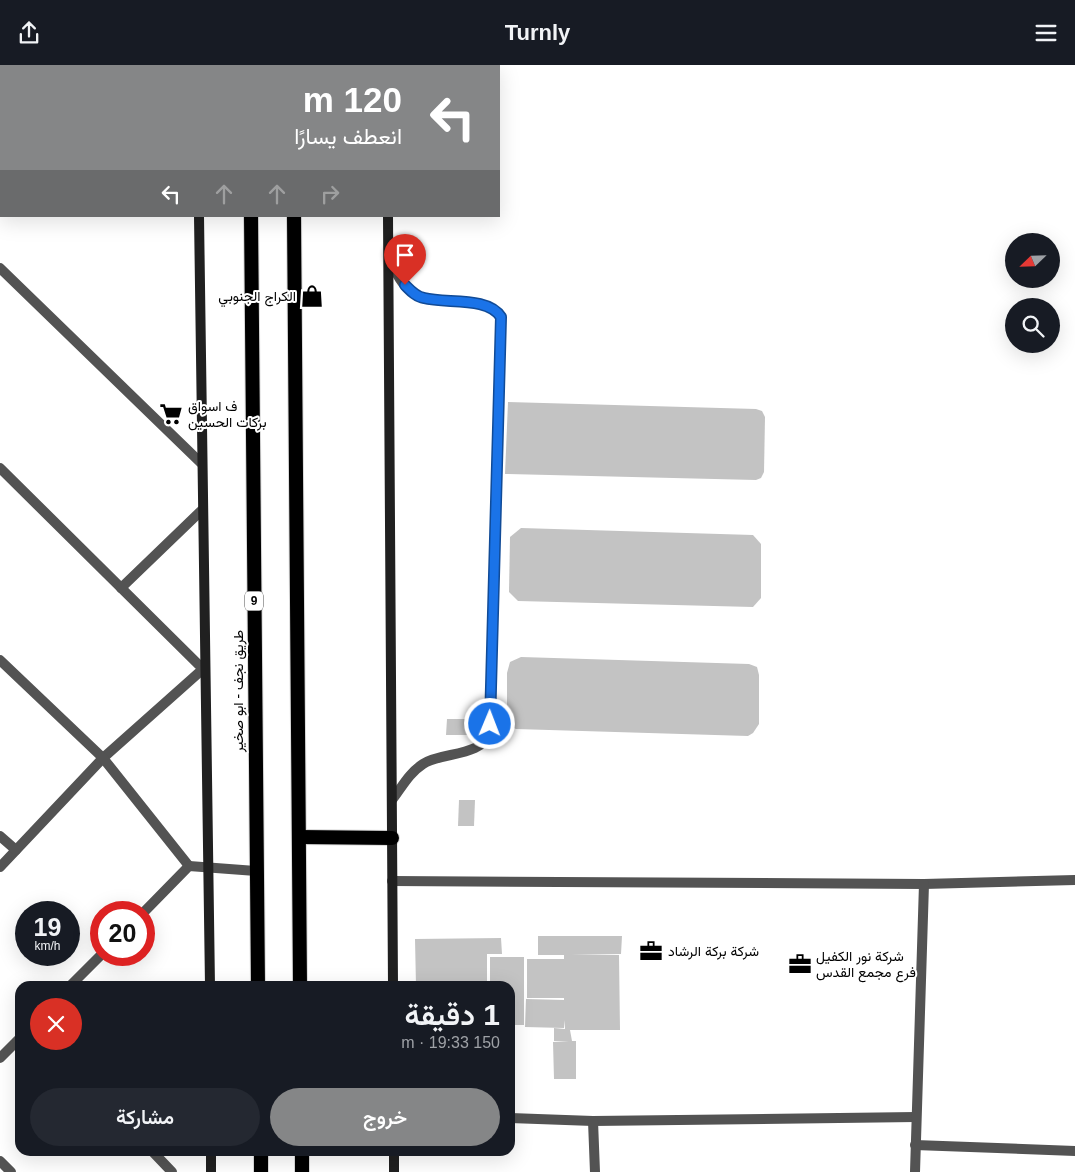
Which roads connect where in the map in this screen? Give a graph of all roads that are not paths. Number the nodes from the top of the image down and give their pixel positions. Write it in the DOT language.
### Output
graph roads {
  1 [pos="199,217"];
  2 [pos="251,217"];
  3 [pos="294,217"];
  4 [pos="388,217"];
  5 [pos="388,257"];
  6 [pos="0,268"];
  7 [pos="201,463"];
  8 [pos="0,468"];
  9 [pos="202,510"];
  10 [pos="121,588"];
  11 [pos="0,659"];
  12 [pos="203,669"];
  13 [pos="103,758"];
  14 [pos="392,800"];
  15 [pos="0,836"];
  16 [pos="299,837"];
  17 [pos="392,838"];
  18 [pos="16,850"];
  19 [pos="189,866"];
  20 [pos="0,867"];
  21 [pos="208,868"];
  22 [pos="256,871"];
  23 [pos="1075,880"];
  24 [pos="392,881"];
  25 [pos="924,884"];
  26 [pos="155,901"];
  27 [pos="90,966"];
  28 [pos="75,981"];
  29 [pos="210,981"];
  30 [pos="258,981"];
  31 [pos="300,981"];
  32 [pos="393,981"];
  33 [pos="15,1042"];
  34 [pos="0,1058"];
  35 [pos="515,1117"];
  36 [pos="916,1117"];
  37 [pos="593,1121"];
  38 [pos="916,1145"];
  39 [pos="1075,1151"];
  40 [pos="157,1156"];
  41 [pos="211,1156"];
  42 [pos="261,1156"];
  43 [pos="302,1156"];
  44 [pos="394,1156"];
  45 [pos="0,1161"];
  46 [pos="11,1172"];
  47 [pos="172,1172"];
  48 [pos="211,1172"];
  49 [pos="261,1172"];
  50 [pos="302,1172"];
  51 [pos="394,1172"];
  52 [pos="595,1172"];
  53 [pos="915,1172"];
  1 -- 7 [label="main road"];
  2 -- 22 [label="highway, طريق نجف - ابو صخير / 9"];
  3 -- 16 [label="highway"];
  4 -- 5 [label="main road"];
  5 -- 14 [label="main road"];
  5 -- 14 [label="street"];
  6 -- 7 [label="street"];
  7 -- 9 [label="main road"];
  8 -- 10 [label="street"];
  9 -- 10 [label="street"];
  9 -- 12 [label="main road"];
  10 -- 12 [label="street"];
  11 -- 13 [label="street"];
  12 -- 13 [label="street"];
  12 -- 21 [label="main road"];
  13 -- 18 [label="street"];
  13 -- 19 [label="street"];
  14 -- 17 [label="main road"];
  15 -- 18 [label="street"];
  16 -- 17 [label="highway"];
  16 -- 31 [label="highway"];
  17 -- 24 [label="main road"];
  18 -- 20 [label="street"];
  19 -- 21 [label="street"];
  19 -- 26 [label="street"];
  21 -- 22 [label="street"];
  21 -- 29 [label="main road"];
  22 -- 30 [label="highway, طريق نجف - ابو صخير / 9"];
  23 -- 25 [label="street"];
  24 -- 25 [label="street"];
  24 -- 32 [label="main road"];
  25 -- 36 [label="street"];
  27 -- 28 [label="street"];
  33 -- 34 [label="street"];
  35 -- 37 [label="street"];
  36 -- 37 [label="street"];
  36 -- 38 [label="street"];
  37 -- 52 [label="street"];
  38 -- 39 [label="street"];
  38 -- 53 [label="street"];
  40 -- 47 [label="street"];
  41 -- 48 [label="main road"];
  42 -- 49 [label="highway"];
  43 -- 50 [label="highway"];
  44 -- 51 [label="main road"];
  45 -- 46 [label="street"];
}
